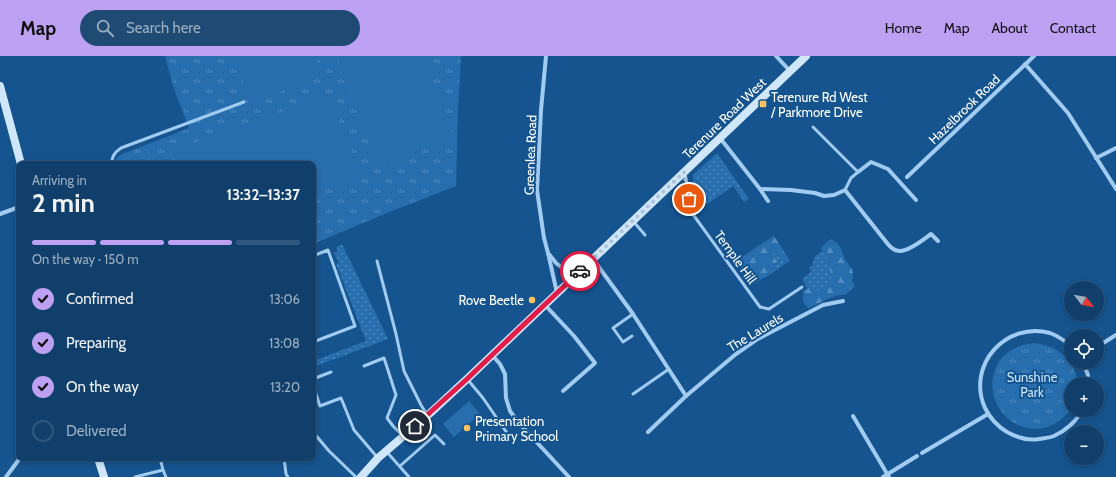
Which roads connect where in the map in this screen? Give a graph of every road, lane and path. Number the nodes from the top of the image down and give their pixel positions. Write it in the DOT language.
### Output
graph roads {
  1 [pos="546,56"];
  2 [pos="776,56"];
  3 [pos="806,56"];
  4 [pos="1034,56"];
  5 [pos="1025,64"];
  6 [pos="790,71"];
  7 [pos="0,86"];
  8 [pos="244,102"];
  9 [pos="813,127"];
  10 [pos="720,138"];
  11 [pos="1116,148"];
  12 [pos="1096,158"];
  13 [pos="20,161"];
  14 [pos="112,161"];
  15 [pos="684,172"];
  16 [pos="858,172"];
  17 [pos="907,177"];
  18 [pos="760,188"];
  19 [pos="1116,189"];
  20 [pos="845,190"];
  21 [pos="916,200"];
  22 [pos="768,201"];
  23 [pos="16,208"];
  24 [pos="0,214"];
  25 [pos="633,221"];
  26 [pos="645,235"];
  27 [pos="938,241"];
  28 [pos="548,253"];
  29 [pos="316,255"];
  30 [pos="593,259"];
  31 [pos="377,261"];
  32 [pos="574,276"];
  33 [pos="802,288"];
  34 [pos="557,293"];
  35 [pos="843,301"];
  36 [pos="545,305"];
  37 [pos="633,314"];
  38 [pos="1116,335"];
  39 [pos="632,336"];
  40 [pos="1064,340"];
  41 [pos="316,341"];
  42 [pos="1104,343"];
  43 [pos="492,355"];
  44 [pos="364,366"];
  45 [pos="669,369"];
  46 [pos="331,372"];
  47 [pos="316,378"];
  48 [pos="467,379"];
  49 [pos="564,391"];
  50 [pos="316,394"];
  51 [pos="633,394"];
  52 [pos="686,396"];
  53 [pos="988,414"];
  54 [pos="427,416"];
  55 [pos="853,416"];
  56 [pos="1077,417"];
  57 [pos="648,432"];
  58 [pos="507,433"];
  59 [pos="316,436"];
  60 [pos="403,436"];
  61 [pos="444,444"];
  62 [pos="386,451"];
  63 [pos="922,453"];
  64 [pos="918,456"];
  65 [pos="378,458"];
  66 [pos="18,461"];
  67 [pos="99,461"];
  68 [pos="161,461"];
  69 [pos="284,461"];
  70 [pos="400,466"];
  71 [pos="163,470"];
  72 [pos="888,476"];
  73 [pos="6,477"];
  74 [pos="104,477"];
  75 [pos="135,477"];
  76 [pos="166,477"];
  77 [pos="288,477"];
  78 [pos="356,477"];
  79 [pos="361,477"];
  80 [pos="409,477"];
  81 [pos="569,477"];
  82 [pos="883,477"];
  1 -- 28 [label="street, Greenlea Road"];
  2 -- 6 [label="street"];
  3 -- 6 [label="main road, Terenure Road West"];
  4 -- 5 [label="street, Hazelbrook Road"];
  5 -- 12 [label="street"];
  5 -- 17 [label="street, Hazelbrook Road"];
  6 -- 10 [label="main road, Terenure Road West"];
  7 -- 13 [label="main road"];
  8 -- 14 [label="lane"];
  9 -- 16 [label="lane"];
  10 -- 15 [label="main road, Terenure Road West"];
  10 -- 18 [label="street"];
  11 -- 12 [label="street"];
  12 -- 19 [label="street"];
  15 -- 25 [label="main road, Terenure Road West"];
  15 -- 33 [label="lane, Temple Hill"];
  16 -- 20 [label="lane"];
  16 -- 21 [label="street"];
  18 -- 20 [label="street"];
  18 -- 22 [label="street"];
  20 -- 27 [label="street"];
  23 -- 24 [label="street"];
  25 -- 26 [label="lane"];
  25 -- 30 [label="main road, Terenure Road West"];
  28 -- 32 [label="street"];
  28 -- 34 [label="street, Greenlea Road"];
  29 -- 41 [label="lane"];
  30 -- 32 [label="main road, Terenure Road West"];
  30 -- 37 [label="street"];
  31 -- 54 [label="lane"];
  32 -- 34 [label="main road, Terenure Road West"];
  34 -- 36 [label="main road, Terenure Road West"];
  35 -- 52 [label="street, The Laurels"];
  36 -- 43 [label="main road, Terenure Road West"];
  36 -- 49 [label="street"];
  37 -- 39 [label="lane"];
  37 -- 45 [label="street"];
  38 -- 42 [label="street"];
  40 -- 53 [label="street"];
  43 -- 48 [label="main road, Terenure Road West"];
  43 -- 81 [label="street"];
  44 -- 60 [label="lane"];
  45 -- 51 [label="lane"];
  45 -- 52 [label="street"];
  46 -- 47 [label="lane"];
  48 -- 54 [label="main road, Terenure Road West"];
  48 -- 58 [label="lane"];
  50 -- 65 [label="lane"];
  52 -- 57 [label="street, The Laurels"];
  53 -- 56 [label="street"];
  53 -- 63 [label="street"];
  54 -- 60 [label="main road, Terenure Road West"];
  55 -- 72 [label="street"];
  59 -- 78 [label="lane"];
  60 -- 62 [label="main road, Terenure Road West"];
  61 -- 70 [label="lane"];
  62 -- 65 [label="main road, Terenure Road West"];
  62 -- 70 [label="lane"];
  64 -- 72 [label="street"];
  65 -- 79 [label="main road, Terenure Road West"];
  66 -- 73 [label="street"];
  67 -- 74 [label="main road"];
  68 -- 71 [label="lane"];
  69 -- 77 [label="lane"];
  70 -- 80 [label="lane"];
  71 -- 75 [label="lane"];
  71 -- 76 [label="lane"];
  72 -- 82 [label="street"];
}
